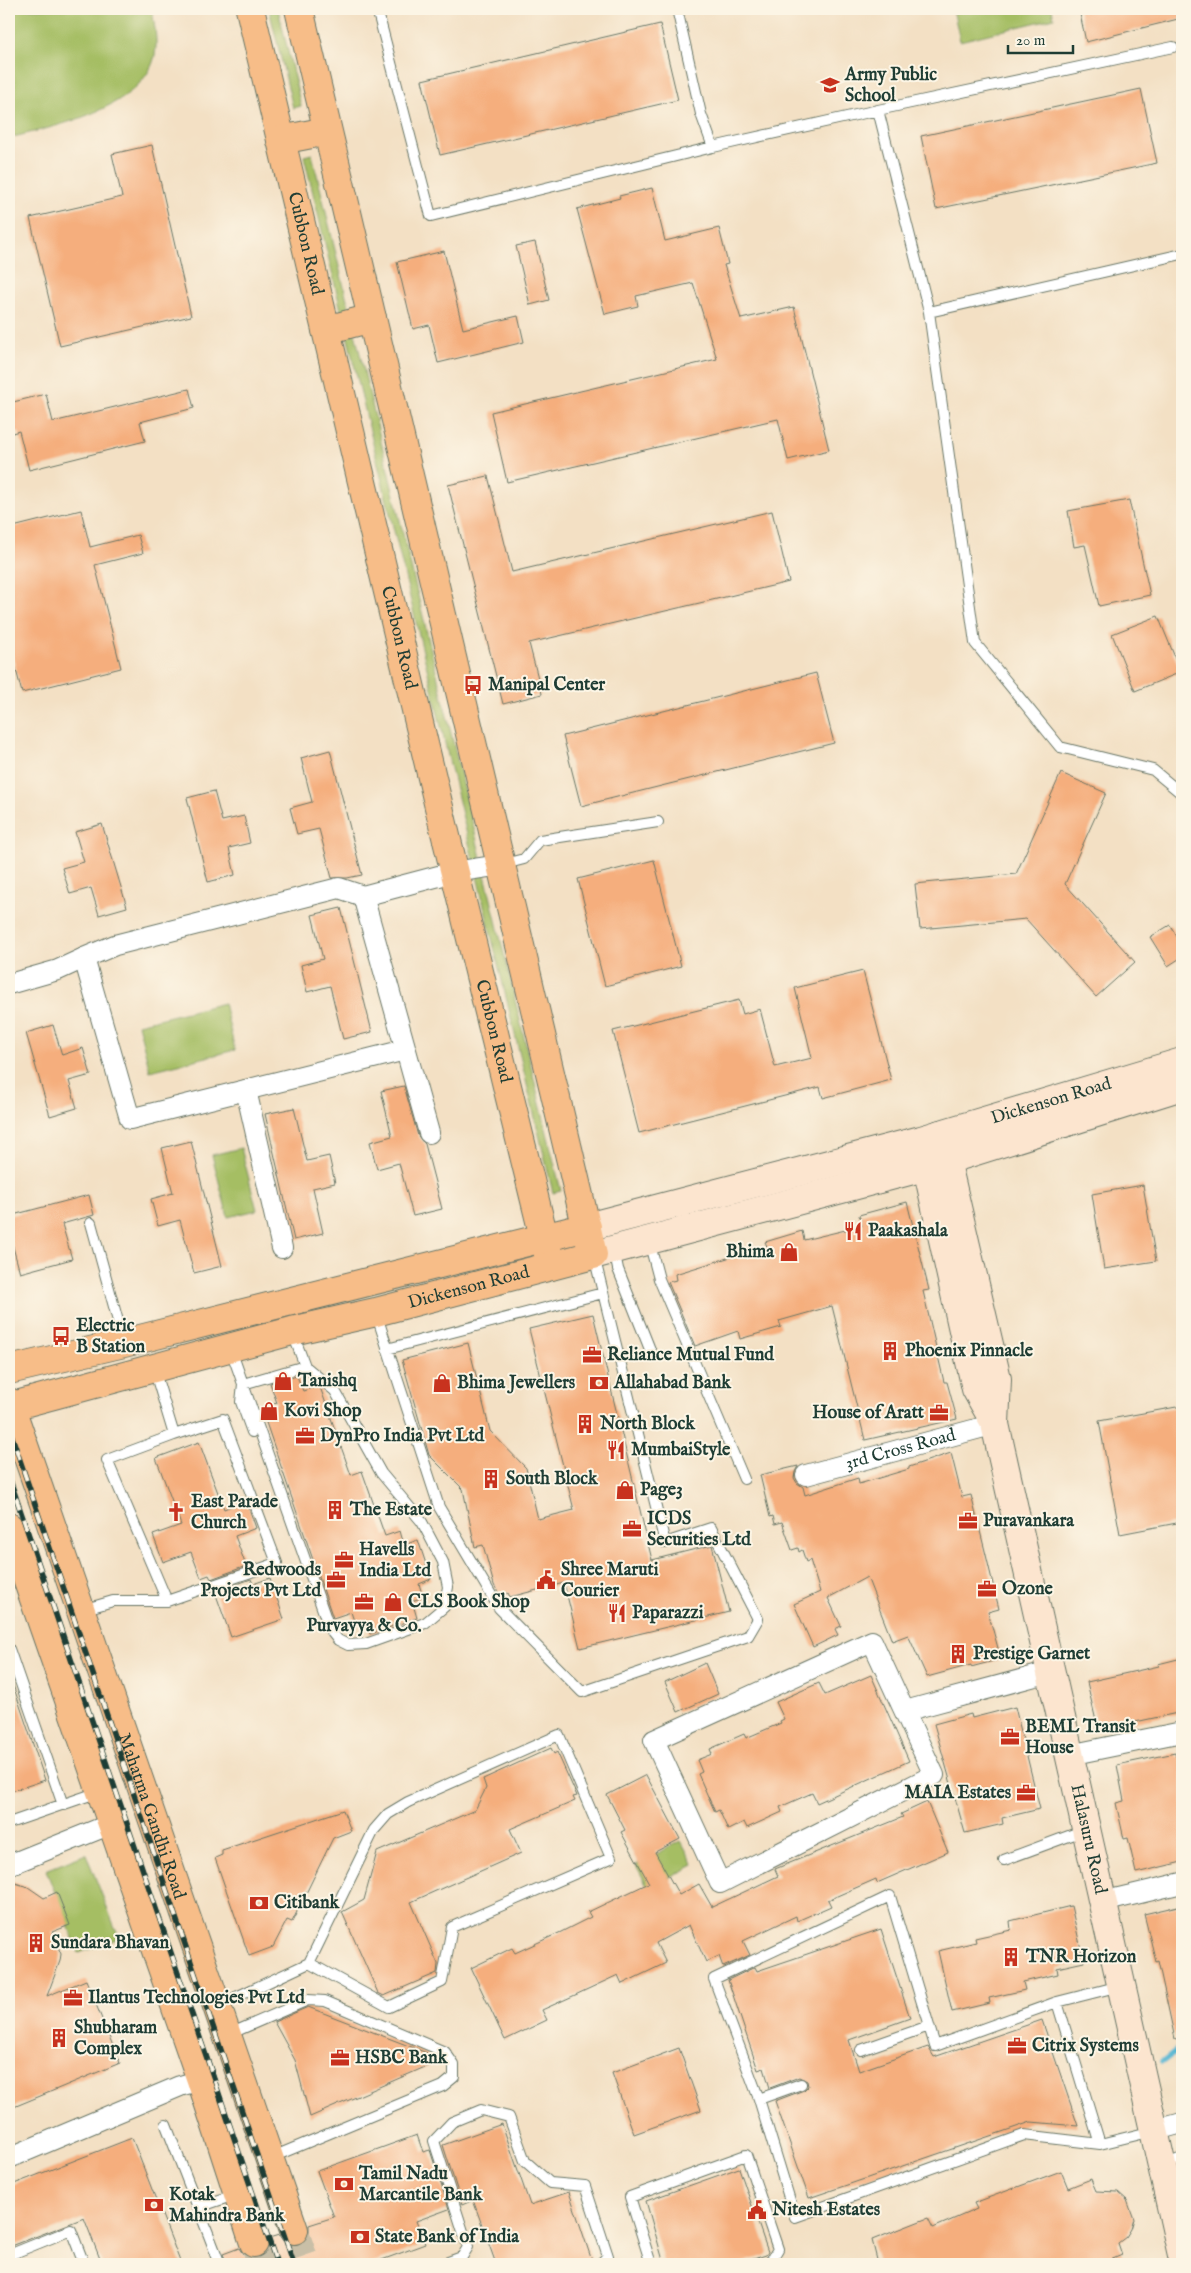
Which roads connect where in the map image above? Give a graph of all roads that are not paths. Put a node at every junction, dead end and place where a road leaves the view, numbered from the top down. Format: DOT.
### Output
graph roads {
  1 [pos="250,9"];
  2 [pos="299,9"];
  3 [pos="377,9"];
  4 [pos="676,9"];
  5 [pos="1174,47"];
  6 [pos="878,110"];
  7 [pos="327,130"];
  8 [pos="281,140"];
  9 [pos="713,147"];
  10 [pos="1182,254"];
  11 [pos="929,312"];
  12 [pos="372,318"];
  13 [pos="326,330"];
  14 [pos="1182,794"];
  15 [pos="658,822"];
  16 [pos="501,865"];
  17 [pos="454,872"];
  18 [pos="363,896"];
  19 [pos="84,958"];
  20 [pos="9,984"];
  21 [pos="406,1050"];
  22 [pos="1182,1062"];
  23 [pos="1182,1086"];
  24 [pos="246,1090"];
  25 [pos="429,1133"];
  26 [pos="934,1150"];
  27 [pos="92,1223"];
  28 [pos="587,1227"];
  29 [pos="543,1238"];
  30 [pos="649,1240"];
  31 [pos="282,1248"];
  32 [pos="604,1252"];
  33 [pos="551,1266"];
  34 [pos="602,1293"];
  35 [pos="376,1312"];
  36 [pos="296,1342"];
  37 [pos="124,1343"];
  38 [pos="387,1349"];
  39 [pos="653,1357"];
  40 [pos="235,1361"];
  41 [pos="305,1366"];
  42 [pos="154,1369"];
  43 [pos="9,1370"];
  44 [pos="243,1384"];
  45 [pos="9,1405"];
  46 [pos="995,1424"];
  47 [pos="252,1432"];
  48 [pos="174,1435"];
  49 [pos="806,1474"];
  50 [pos="744,1479"];
  51 [pos="9,1527"];
  52 [pos="167,1601"];
  53 [pos="81,1610"];
  54 [pos="9,1649"];
  55 [pos="1050,1672"];
  56 [pos="904,1711"];
  57 [pos="1182,1732"];
  58 [pos="1069,1756"];
  59 [pos="100,1792"];
  60 [pos="62,1805"];
  61 [pos="9,1823"];
  62 [pos="111,1824"];
  63 [pos="1086,1830"];
  64 [pos="1004,1860"];
  65 [pos="9,1865"];
  66 [pos="1182,1884"];
  67 [pos="1102,1902"];
  68 [pos="309,1963"];
  69 [pos="1120,1986"];
  70 [pos="1057,2002"];
  71 [pos="216,2007"];
  72 [pos="929,2026"];
  73 [pos="226,2036"];
  74 [pos="861,2050"];
  75 [pos="200,2080"];
  76 [pos="801,2084"];
  77 [pos="759,2099"];
  78 [pos="1182,2123"];
  79 [pos="166,2125"];
  80 [pos="1153,2131"];
  81 [pos="1100,2144"];
  82 [pos="9,2158"];
  83 [pos="269,2158"];
  84 [pos="1171,2162"];
  85 [pos="238,2194"];
  86 [pos="199,2207"];
  87 [pos="294,2230"];
  88 [pos="254,2243"];
  89 [pos="9,2255"];
  90 [pos="1182,2256"];
  91 [pos="84,2264"];
  92 [pos="220,2264"];
  93 [pos="443,2264"];
  94 [pos="600,2264"];
  95 [pos="651,2264"];
  96 [pos="769,2264"];
  1 -- 8 [label="main road, Cubbon Road"];
  2 -- 7 [label="main road"];
  3 -- 9 [label="lane"];
  4 -- 9 [label="lane"];
  5 -- 6 [label="lane"];
  6 -- 9 [label="lane"];
  6 -- 11 [label="lane"];
  7 -- 8 [label="main road"];
  7 -- 12 [label="main road"];
  8 -- 13 [label="main road, Cubbon Road"];
  10 -- 11 [label="lane"];
  11 -- 14 [label="lane"];
  12 -- 13 [label="main road"];
  12 -- 16 [label="main road"];
  13 -- 17 [label="main road, Cubbon Road"];
  15 -- 16 [label="lane"];
  16 -- 17 [label="street"];
  16 -- 28 [label="main road"];
  17 -- 18 [label="street"];
  17 -- 29 [label="main road, Cubbon Road"];
  18 -- 19 [label="street"];
  18 -- 21 [label="street"];
  19 -- 20 [label="street"];
  19 -- 24 [label="street"];
  21 -- 24 [label="street"];
  21 -- 25 [label="street"];
  22 -- 26 [label="main road, Dickenson Road"];
  23 -- 26 [label="main road, Dickenson Road"];
  24 -- 31 [label="street"];
  26 -- 28 [label="main road, Dickenson Road"];
  26 -- 30 [label="main road, Dickenson Road"];
  26 -- 46 [label="main road, Halasuru Road"];
  27 -- 37 [label="lane"];
  28 -- 29 [label="main road, Dickenson Road"];
  28 -- 32 [label="main road"];
  29 -- 33 [label="main road, Cubbon Road"];
  29 -- 37 [label="main road, Dickenson Road"];
  30 -- 32 [label="main road, Dickenson Road"];
  30 -- 50 [label="lane"];
  32 -- 33 [label="main road, Dickenson Road"];
  32 -- 34 [label="lane"];
  32 -- 39 [label="lane"];
  33 -- 35 [label="main road, Dickenson Road"];
  34 -- 38 [label="lane"];
  34 -- 38 [label="lane"];
  35 -- 36 [label="main road, Dickenson Road"];
  35 -- 38 [label="lane"];
  36 -- 40 [label="main road, Dickenson Road"];
  36 -- 41 [label="lane"];
  37 -- 43 [label="main road, Dickenson Road"];
  40 -- 42 [label="main road, Dickenson Road"];
  40 -- 44 [label="lane"];
  41 -- 44 [label="lane"];
  41 -- 44 [label="lane"];
  42 -- 45 [label="main road, Dickenson Road"];
  42 -- 48 [label="lane"];
  44 -- 47 [label="lane"];
  45 -- 53 [label="main road, Mahatma Gandhi Road"];
  46 -- 49 [label="street, 3rd Cross Road"];
  46 -- 55 [label="main road, Halasuru Road"];
  48 -- 52 [label="lane"];
  48 -- 52 [label="lane"];
  51 -- 59 [label="main road"];
  52 -- 53 [label="lane"];
  53 -- 71 [label="main road, Mahatma Gandhi Road"];
  54 -- 60 [label="lane"];
  55 -- 56 [label="street"];
  55 -- 58 [label="main road, Halasuru Road"];
  56 -- 56 [label="street"];
  57 -- 58 [label="street"];
  58 -- 63 [label="main road, Halasuru Road"];
  59 -- 60 [label="lane"];
  59 -- 62 [label="main road"];
  60 -- 61 [label="lane"];
  62 -- 65 [label="street"];
  62 -- 75 [label="main road"];
  63 -- 64 [label="lane"];
  63 -- 67 [label="main road, Halasuru Road"];
  66 -- 67 [label="street"];
  67 -- 69 [label="main road, Halasuru Road"];
  68 -- 68 [label="lane"];
  68 -- 71 [label="lane"];
  69 -- 70 [label="lane"];
  69 -- 80 [label="main road, Halasuru Road"];
  70 -- 72 [label="lane"];
  70 -- 81 [label="lane"];
  71 -- 73 [label="main road, Mahatma Gandhi Road"];
  72 -- 74 [label="lane"];
  72 -- 77 [label="lane"];
  73 -- 83 [label="main road, Mahatma Gandhi Road"];
  73 -- 83 [label="lane"];
  75 -- 82 [label="street"];
  75 -- 85 [label="main road"];
  76 -- 77 [label="lane"];
  77 -- 81 [label="lane"];
  78 -- 80 [label="street"];
  79 -- 86 [label="lane"];
  80 -- 81 [label="lane"];
  80 -- 84 [label="main road, Halasuru Road"];
  83 -- 87 [label="main road, Mahatma Gandhi Road"];
  84 -- 90 [label="main road, Halasuru Road"];
  85 -- 86 [label="lane"];
  85 -- 88 [label="main road"];
  86 -- 92 [label="lane"];
  89 -- 91 [label="lane"];
  93 -- 94 [label="lane"];
  95 -- 96 [label="lane"];
}
